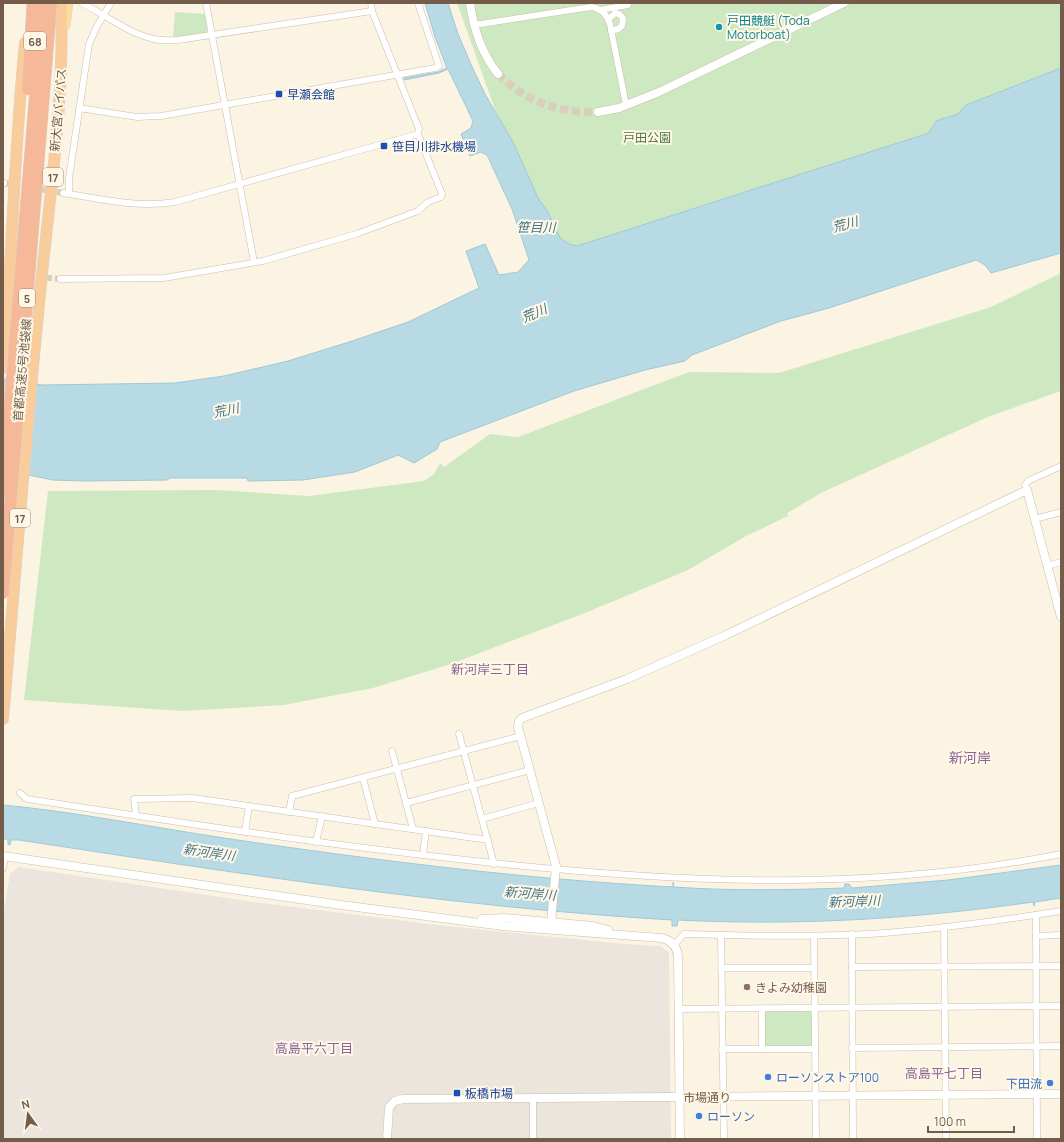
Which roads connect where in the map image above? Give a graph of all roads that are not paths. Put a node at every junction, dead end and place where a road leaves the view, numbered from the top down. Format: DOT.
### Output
graph roads {
  1 [pos="30,3"];
  2 [pos="33,3"];
  3 [pos="43,3"];
  4 [pos="53,3"];
  5 [pos="61,3"];
  6 [pos="68,3"];
  7 [pos="82,3"];
  8 [pos="111,3"];
  9 [pos="206,3"];
  10 [pos="371,3"];
  11 [pos="418,3"];
  12 [pos="470,3"];
  13 [pos="844,3"];
  14 [pos="628,5"];
  15 [pos="600,10"];
  16 [pos="372,11"];
  17 [pos="104,15"];
  18 [pos="608,20"];
  19 [pos="474,25"];
  20 [pos="611,31"];
  21 [pos="212,35"];
  22 [pos="63,37"];
  23 [pos="498,74"];
  24 [pos="397,75"];
  25 [pos="21,81"];
  26 [pos="225,105"];
  27 [pos="626,105"];
  28 [pos="79,108"];
  29 [pos="598,112"];
  30 [pos="418,134"];
  31 [pos="240,184"];
  32 [pos="254,262"];
  33 [pos="25,270"];
  34 [pos="60,279"];
  35 [pos="3,368"];
  36 [pos="1061,466"];
  37 [pos="1027,490"];
  38 [pos="3,491"];
  39 [pos="1061,512"];
  40 [pos="1035,519"];
  41 [pos="1061,562"];
  42 [pos="1047,566"];
  43 [pos="3,593"];
  44 [pos="1061,617"];
  45 [pos="3,719"];
  46 [pos="459,734"];
  47 [pos="520,736"];
  48 [pos="392,751"];
  49 [pos="464,751"];
  50 [pos="397,768"];
  51 [pos="530,770"];
  52 [pos="363,778"];
  53 [pos="473,786"];
  54 [pos="20,793"];
  55 [pos="406,803"];
  56 [pos="539,803"];
  57 [pos="248,806"];
  58 [pos="290,812"];
  59 [pos="136,815"];
  60 [pos="322,816"];
  61 [pos="482,819"];
  62 [pos="375,824"];
  63 [pos="413,830"];
  64 [pos="426,831"];
  65 [pos="245,832"];
  66 [pos="488,840"];
  67 [pos="316,842"];
  68 [pos="1061,854"];
  69 [pos="423,855"];
  70 [pos="4,857"];
  71 [pos="494,864"];
  72 [pos="3,868"];
  73 [pos="556,870"];
  74 [pos="1061,911"];
  75 [pos="1036,915"];
  76 [pos="459,920"];
  77 [pos="551,921"];
  78 [pos="944,928"];
  79 [pos="852,934"];
  80 [pos="721,935"];
  81 [pos="1061,935"];
  82 [pos="629,936"];
  83 [pos="814,936"];
  84 [pos="1036,936"];
  85 [pos="674,945"];
  86 [pos="944,966"];
  87 [pos="1036,966"];
  88 [pos="1061,966"];
  89 [pos="852,967"];
  90 [pos="721,968"];
  91 [pos="814,968"];
  92 [pos="1036,1006"];
  93 [pos="1061,1006"];
  94 [pos="852,1007"];
  95 [pos="944,1007"];
  96 [pos="815,1008"];
  97 [pos="678,1009"];
  98 [pos="722,1009"];
  99 [pos="762,1009"];
  100 [pos="1061,1046"];
  101 [pos="945,1047"];
  102 [pos="1037,1047"];
  103 [pos="852,1048"];
  104 [pos="722,1049"];
  105 [pos="762,1049"];
  106 [pos="815,1049"];
  107 [pos="1037,1094"];
  108 [pos="1061,1094"];
  109 [pos="853,1095"];
  110 [pos="945,1095"];
  111 [pos="723,1096"];
  112 [pos="816,1096"];
  113 [pos="679,1097"];
  114 [pos="533,1098"];
  115 [pos="387,1139"];
  116 [pos="533,1139"];
  117 [pos="680,1139"];
  118 [pos="724,1139"];
  119 [pos="816,1139"];
  120 [pos="853,1139"];
  121 [pos="946,1139"];
  122 [pos="1037,1139"];
  1 -- 25 [label="highway"];
  2 -- 33 [label="highway, bridge"];
  3 -- 33 [label="highway, 首都高速5号池袋線 / 5, bridge"];
  4 -- 25 [label="main road, 68"];
  4 -- 33 [label="highway, 首都高速5号池袋線 / 5, bridge"];
  5 -- 22 [label="highway, 新大宮バイパス / 17"];
  6 -- 22 [label="main road, 68"];
  7 -- 17 [label="street"];
  8 -- 17 [label="street"];
  9 -- 21 [label="street"];
  10 -- 16 [label="street"];
  11 -- 24 [label="street"];
  12 -- 19 [label="street"];
  13 -- 27 [label="street"];
  14 -- 15 [label="street"];
  15 -- 18 [label="street"];
  15 -- 19 [label="street"];
  16 -- 21 [label="street"];
  16 -- 24 [label="street"];
  17 -- 21 [label="street"];
  17 -- 28 [label="street"];
  18 -- 20 [label="street"];
  18 -- 20 [label="street"];
  19 -- 23 [label="street"];
  20 -- 27 [label="street"];
  21 -- 26 [label="street"];
  22 -- 45 [label="highway, 新大宮バイパス / 17"];
  24 -- 26 [label="street"];
  24 -- 30 [label="street"];
  25 -- 35 [label="highway"];
  26 -- 28 [label="street"];
  26 -- 31 [label="street"];
  27 -- 29 [label="street"];
  28 -- 31 [label="street"];
  30 -- 31 [label="street"];
  30 -- 32 [label="street"];
  31 -- 32 [label="street"];
  32 -- 34 [label="street"];
  33 -- 38 [label="highway, 首都高速5号池袋線 / 5, bridge"];
  33 -- 43 [label="highway, 首都高速5号池袋線 / 5, bridge"];
  36 -- 37 [label="street"];
  37 -- 40 [label="street"];
  37 -- 47 [label="street"];
  39 -- 40 [label="street"];
  40 -- 42 [label="street"];
  41 -- 42 [label="street"];
  42 -- 44 [label="street"];
  46 -- 49 [label="street"];
  47 -- 49 [label="street"];
  47 -- 51 [label="street"];
  48 -- 50 [label="street"];
  49 -- 50 [label="street"];
  49 -- 53 [label="street"];
  50 -- 52 [label="street"];
  50 -- 55 [label="street"];
  51 -- 53 [label="street"];
  51 -- 56 [label="street"];
  52 -- 58 [label="street"];
  52 -- 62 [label="street"];
  53 -- 55 [label="street"];
  53 -- 61 [label="street"];
  54 -- 59 [label="street"];
  55 -- 63 [label="street"];
  56 -- 61 [label="street"];
  56 -- 73 [label="street"];
  57 -- 58 [label="street"];
  57 -- 59 [label="street"];
  57 -- 65 [label="street"];
  58 -- 60 [label="street"];
  59 -- 65 [label="street"];
  60 -- 62 [label="street"];
  60 -- 67 [label="street"];
  61 -- 66 [label="street"];
  62 -- 63 [label="street"];
  63 -- 64 [label="street"];
  64 -- 66 [label="street"];
  64 -- 69 [label="street"];
  65 -- 67 [label="street"];
  66 -- 71 [label="street"];
  67 -- 69 [label="street"];
  68 -- 73 [label="street"];
  69 -- 71 [label="street"];
  70 -- 72 [label="street"];
  70 -- 76 [label="street"];
  71 -- 73 [label="street"];
  73 -- 77 [label="street"];
  74 -- 75 [label="street"];
  75 -- 78 [label="street"];
  75 -- 84 [label="street"];
  76 -- 77 [label="street"];
  76 -- 82 [label="street"];
  77 -- 82 [label="street"];
  78 -- 79 [label="street"];
  78 -- 86 [label="street"];
  79 -- 83 [label="street"];
  79 -- 89 [label="street"];
  80 -- 83 [label="street"];
  80 -- 85 [label="street"];
  80 -- 90 [label="street"];
  81 -- 84 [label="street"];
  82 -- 85 [label="street"];
  83 -- 91 [label="street"];
  84 -- 87 [label="street"];
  85 -- 97 [label="street"];
  86 -- 87 [label="street"];
  86 -- 89 [label="street"];
  86 -- 95 [label="street"];
  87 -- 88 [label="street"];
  87 -- 92 [label="street"];
  89 -- 94 [label="street"];
  90 -- 91 [label="street"];
  90 -- 98 [label="street"];
  91 -- 96 [label="street"];
  92 -- 93 [label="street"];
  92 -- 95 [label="street"];
  92 -- 102 [label="street"];
  94 -- 95 [label="street"];
  94 -- 96 [label="street"];
  94 -- 103 [label="street"];
  95 -- 101 [label="street"];
  96 -- 99 [label="street"];
  96 -- 106 [label="street"];
  97 -- 98 [label="street"];
  97 -- 113 [label="street"];
  98 -- 99 [label="street"];
  98 -- 104 [label="street"];
  99 -- 105 [label="street"];
  100 -- 102 [label="street"];
  101 -- 102 [label="street"];
  101 -- 103 [label="street"];
  101 -- 110 [label="street"];
  102 -- 107 [label="street"];
  103 -- 109 [label="street"];
  104 -- 105 [label="street"];
  104 -- 111 [label="street"];
  105 -- 106 [label="street"];
  106 -- 112 [label="street"];
  107 -- 108 [label="street, 市場通り"];
  107 -- 110 [label="street, 市場通り"];
  107 -- 122 [label="street"];
  109 -- 110 [label="street, 市場通り"];
  109 -- 112 [label="street, 市場通り"];
  109 -- 120 [label="street"];
  110 -- 121 [label="street"];
  111 -- 112 [label="street, 市場通り"];
  111 -- 113 [label="street, 市場通り"];
  111 -- 118 [label="street"];
  112 -- 119 [label="street"];
  113 -- 114 [label="street, 市場通り"];
  113 -- 117 [label="street"];
  114 -- 115 [label="street, 市場通り"];
  114 -- 116 [label="street"];
}
